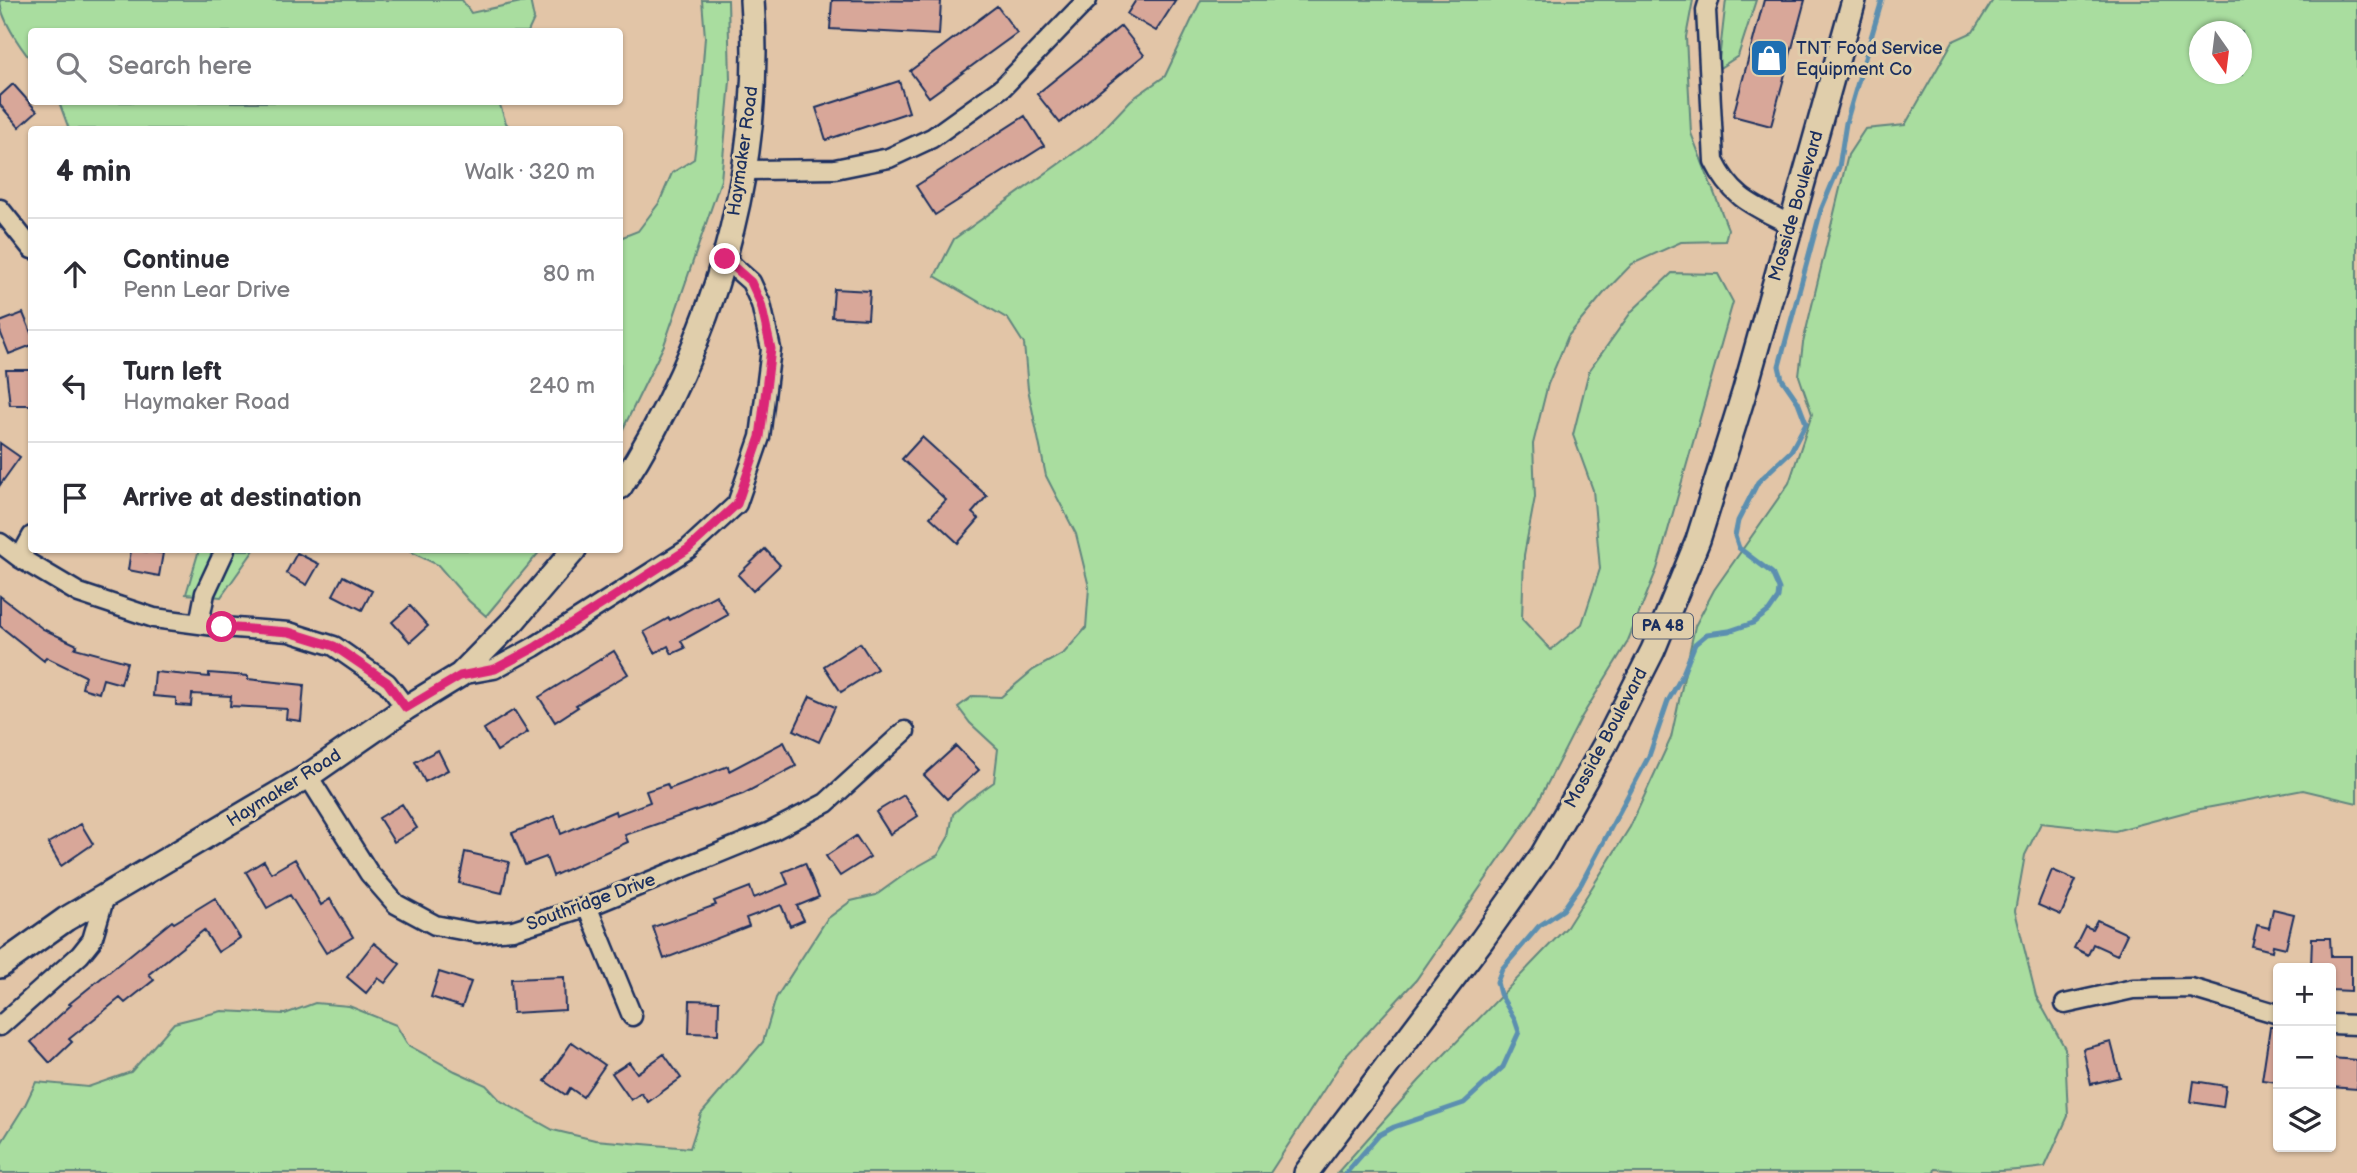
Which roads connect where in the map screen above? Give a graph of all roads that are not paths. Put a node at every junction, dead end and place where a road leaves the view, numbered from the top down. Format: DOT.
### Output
graph roads {
  1 [pos="752,0"];
  2 [pos="1087,0"];
  3 [pos="1709,0"];
  4 [pos="1854,0"];
  5 [pos="743,170"];
  6 [pos="0,209"];
  7 [pos="1791,225"];
  8 [pos="28,244"];
  9 [pos="725,259"];
  10 [pos="623,482"];
  11 [pos="0,543"];
  12 [pos="28,543"];
  13 [pos="224,553"];
  14 [pos="571,553"];
  15 [pos="20,558"];
  16 [pos="199,624"];
  17 [pos="460,676"];
  18 [pos="406,708"];
  19 [pos="905,731"];
  20 [pos="308,776"];
  21 [pos="105,896"];
  22 [pos="587,906"];
  23 [pos="0,967"];
  24 [pos="2065,1004"];
  25 [pos="2273,1013"];
  26 [pos="632,1016"];
  27 [pos="2336,1024"];
  28 [pos="2357,1025"];
  29 [pos="0,1026"];
  30 [pos="1306,1173"];
  1 -- 5 [label="main road, Haymaker Road"];
  2 -- 5 [label="street"];
  3 -- 7 [label="street"];
  4 -- 7 [label="main road, Mosside Boulevard / PA 48"];
  5 -- 9 [label="main road, Haymaker Road"];
  6 -- 8 [label="street"];
  7 -- 30 [label="main road, Mosside Boulevard / PA 48"];
  9 -- 10 [label="main road, Haymaker Road"];
  9 -- 17 [label="street, Haymaker Road"];
  11 -- 15 [label="street"];
  12 -- 15 [label="street"];
  13 -- 16 [label="street"];
  14 -- 17 [label="main road, Haymaker Road"];
  15 -- 16 [label="street"];
  16 -- 18 [label="street"];
  17 -- 18 [label="main road, Haymaker Road"];
  18 -- 20 [label="main road, Haymaker Road"];
  19 -- 22 [label="street, Southridge Drive"];
  20 -- 21 [label="main road, Haymaker Road"];
  20 -- 22 [label="street, Southridge Drive"];
  21 -- 23 [label="main road, Haymaker Road"];
  21 -- 29 [label="street"];
  22 -- 26 [label="street"];
  24 -- 25 [label="street"];
  27 -- 28 [label="street"];
}
